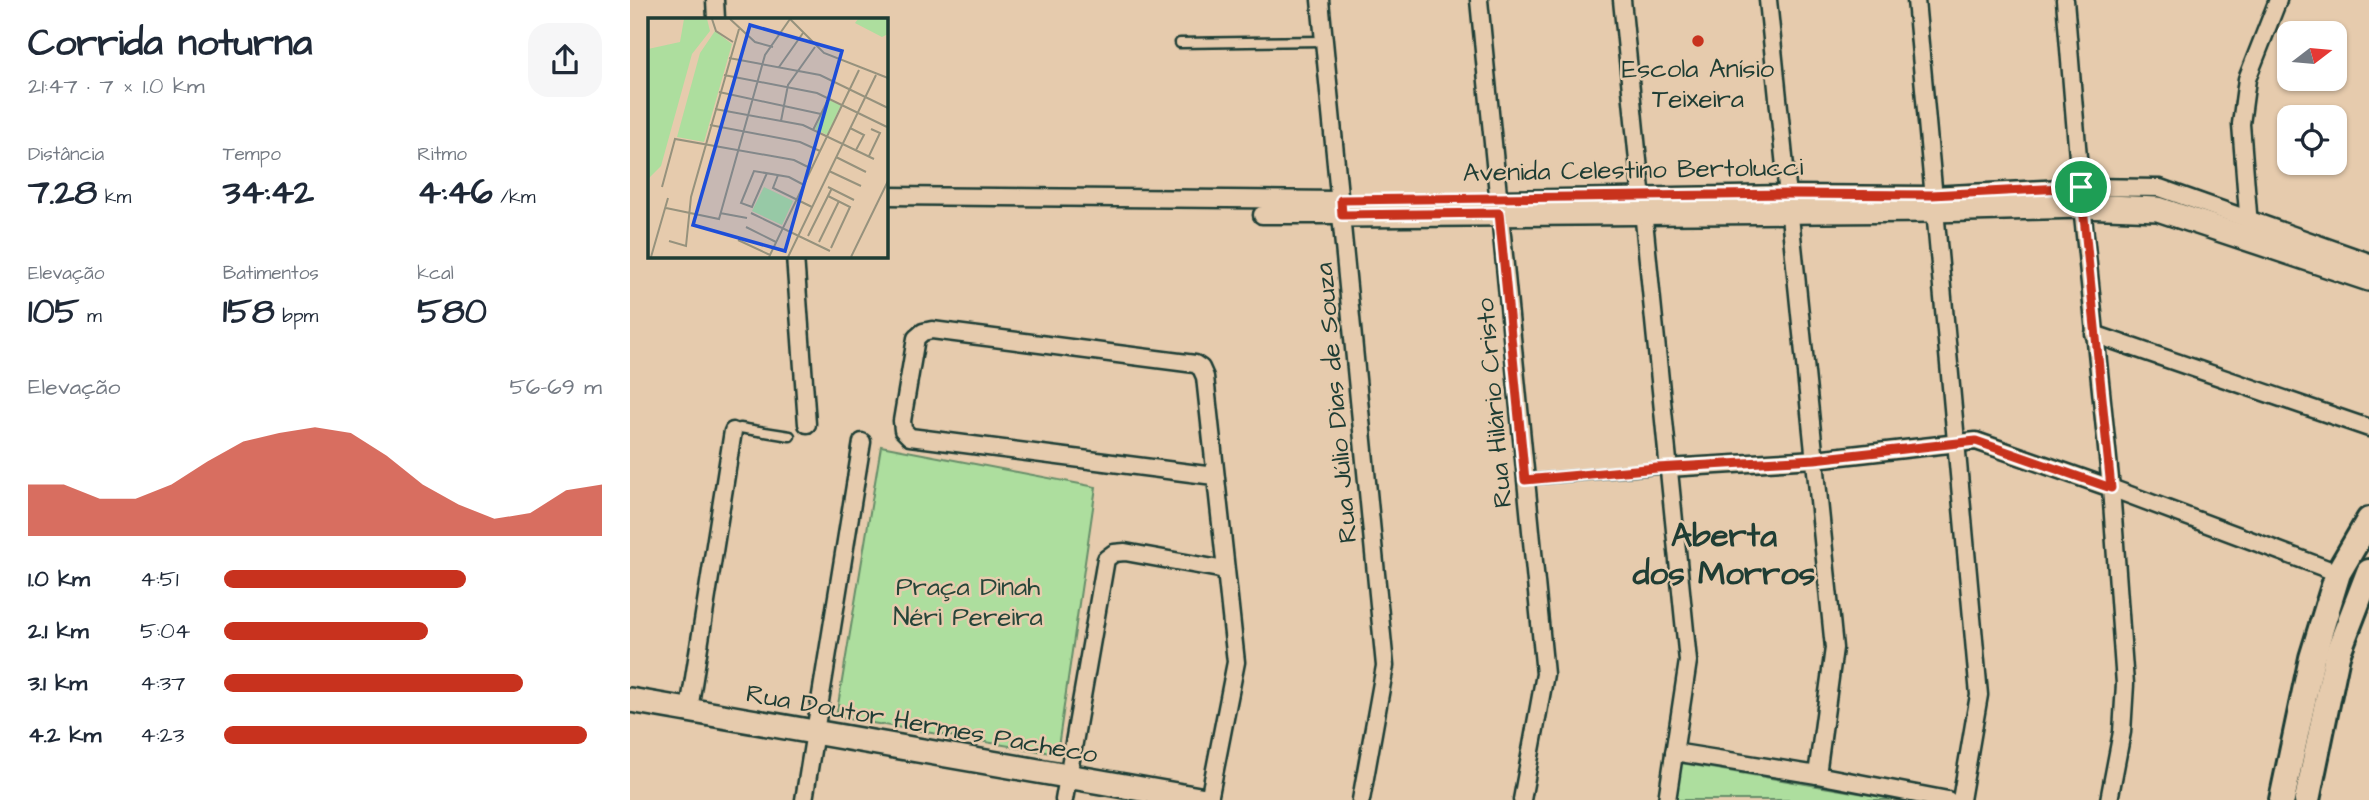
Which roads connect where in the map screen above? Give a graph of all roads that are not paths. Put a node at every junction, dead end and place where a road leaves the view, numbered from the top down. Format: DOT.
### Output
graph roads {
  1 [pos="715,0"];
  2 [pos="1320,0"];
  3 [pos="1479,0"];
  4 [pos="1622,0"];
  5 [pos="1768,0"];
  6 [pos="1916,0"];
  7 [pos="2065,0"];
  8 [pos="2278,0"];
  9 [pos="716,18"];
  10 [pos="1324,41"];
  11 [pos="1180,43"];
  12 [pos="887,196"];
  13 [pos="2081,196"];
  14 [pos="1932,202"];
  15 [pos="1788,203"];
  16 [pos="1642,205"];
  17 [pos="1499,206"];
  18 [pos="1342,208"];
  19 [pos="1262,215"];
  20 [pos="2249,229"];
  21 [pos="795,257"];
  22 [pos="2369,262"];
  23 [pos="2369,279"];
  24 [pos="2094,334"];
  25 [pos="807,424"];
  26 [pos="2369,428"];
  27 [pos="733,431"];
  28 [pos="790,436"];
  29 [pos="862,442"];
  30 [pos="1955,443"];
  31 [pos="1815,459"];
  32 [pos="1668,468"];
  33 [pos="1214,476"];
  34 [pos="1525,480"];
  35 [pos="2111,488"];
  36 [pos="2369,520"];
  37 [pos="1225,570"];
  38 [pos="2369,572"];
  39 [pos="2338,573"];
  40 [pos="630,700"];
  41 [pos="688,710"];
  42 [pos="815,732"];
  43 [pos="1674,752"];
  44 [pos="1817,775"];
  45 [pos="1068,776"];
  46 [pos="804,800"];
  47 [pos="1064,800"];
  48 [pos="1207,800"];
  49 [pos="1361,800"];
  50 [pos="1522,800"];
  51 [pos="1667,800"];
  52 [pos="1948,800"];
  53 [pos="1961,800"];
  54 [pos="2109,800"];
  55 [pos="2282,800"];
  56 [pos="2307,800"];
  1 -- 9 [label="street"];
  2 -- 10 [label="street, Rua Júlio Dias de Souza"];
  3 -- 17 [label="street, Rua Hilário Cristo"];
  4 -- 16 [label="street"];
  5 -- 15 [label="street"];
  6 -- 14 [label="street"];
  7 -- 13 [label="street"];
  8 -- 20 [label="street"];
  10 -- 11 [label="lane"];
  10 -- 18 [label="street, Rua Júlio Dias de Souza"];
  12 -- 18 [label="street, Avenida Celestino Bertolucci"];
  13 -- 14 [label="street, Avenida Celestino Bertolucci"];
  13 -- 20 [label="street, Avenida Celestino Bertolucci"];
  13 -- 24 [label="street"];
  14 -- 15 [label="street, Avenida Celestino Bertolucci"];
  14 -- 30 [label="street"];
  15 -- 16 [label="street, Avenida Celestino Bertolucci"];
  15 -- 31 [label="street"];
  16 -- 17 [label="street, Avenida Celestino Bertolucci"];
  16 -- 32 [label="street"];
  17 -- 18 [label="street, Avenida Celestino Bertolucci"];
  17 -- 34 [label="street, Rua Hilário Cristo"];
  18 -- 19 [label="street, Avenida Celestino Bertolucci"];
  18 -- 49 [label="street, Rua Júlio Dias de Souza"];
  20 -- 22 [label="street, Avenida Celestino Bertolucci"];
  20 -- 23 [label="street, Avenida Celestino Bertolucci"];
  21 -- 25 [label="street"];
  24 -- 26 [label="street"];
  24 -- 35 [label="street"];
  27 -- 28 [label="lane"];
  27 -- 41 [label="street"];
  29 -- 42 [label="street"];
  30 -- 31 [label="street"];
  30 -- 35 [label="street"];
  30 -- 53 [label="street"];
  31 -- 32 [label="street"];
  31 -- 44 [label="street"];
  32 -- 34 [label="lane"];
  32 -- 43 [label="street"];
  33 -- 33 [label="street"];
  33 -- 37 [label="street"];
  34 -- 50 [label="street, Rua Hilário Cristo"];
  35 -- 39 [label="street"];
  35 -- 54 [label="street"];
  36 -- 39 [label="main road"];
  37 -- 45 [label="street"];
  37 -- 48 [label="street"];
  38 -- 56 [label="main road"];
  39 -- 55 [label="main road"];
  40 -- 41 [label="street, Rua Doutor Hermes Pacheco"];
  41 -- 42 [label="street, Rua Doutor Hermes Pacheco"];
  42 -- 45 [label="street, Rua Doutor Hermes Pacheco"];
  42 -- 46 [label="street"];
  43 -- 44 [label="street"];
  43 -- 51 [label="street"];
  44 -- 52 [label="street"];
  45 -- 47 [label="street"];
  45 -- 48 [label="street, Rua Doutor Hermes Pacheco"];
}
